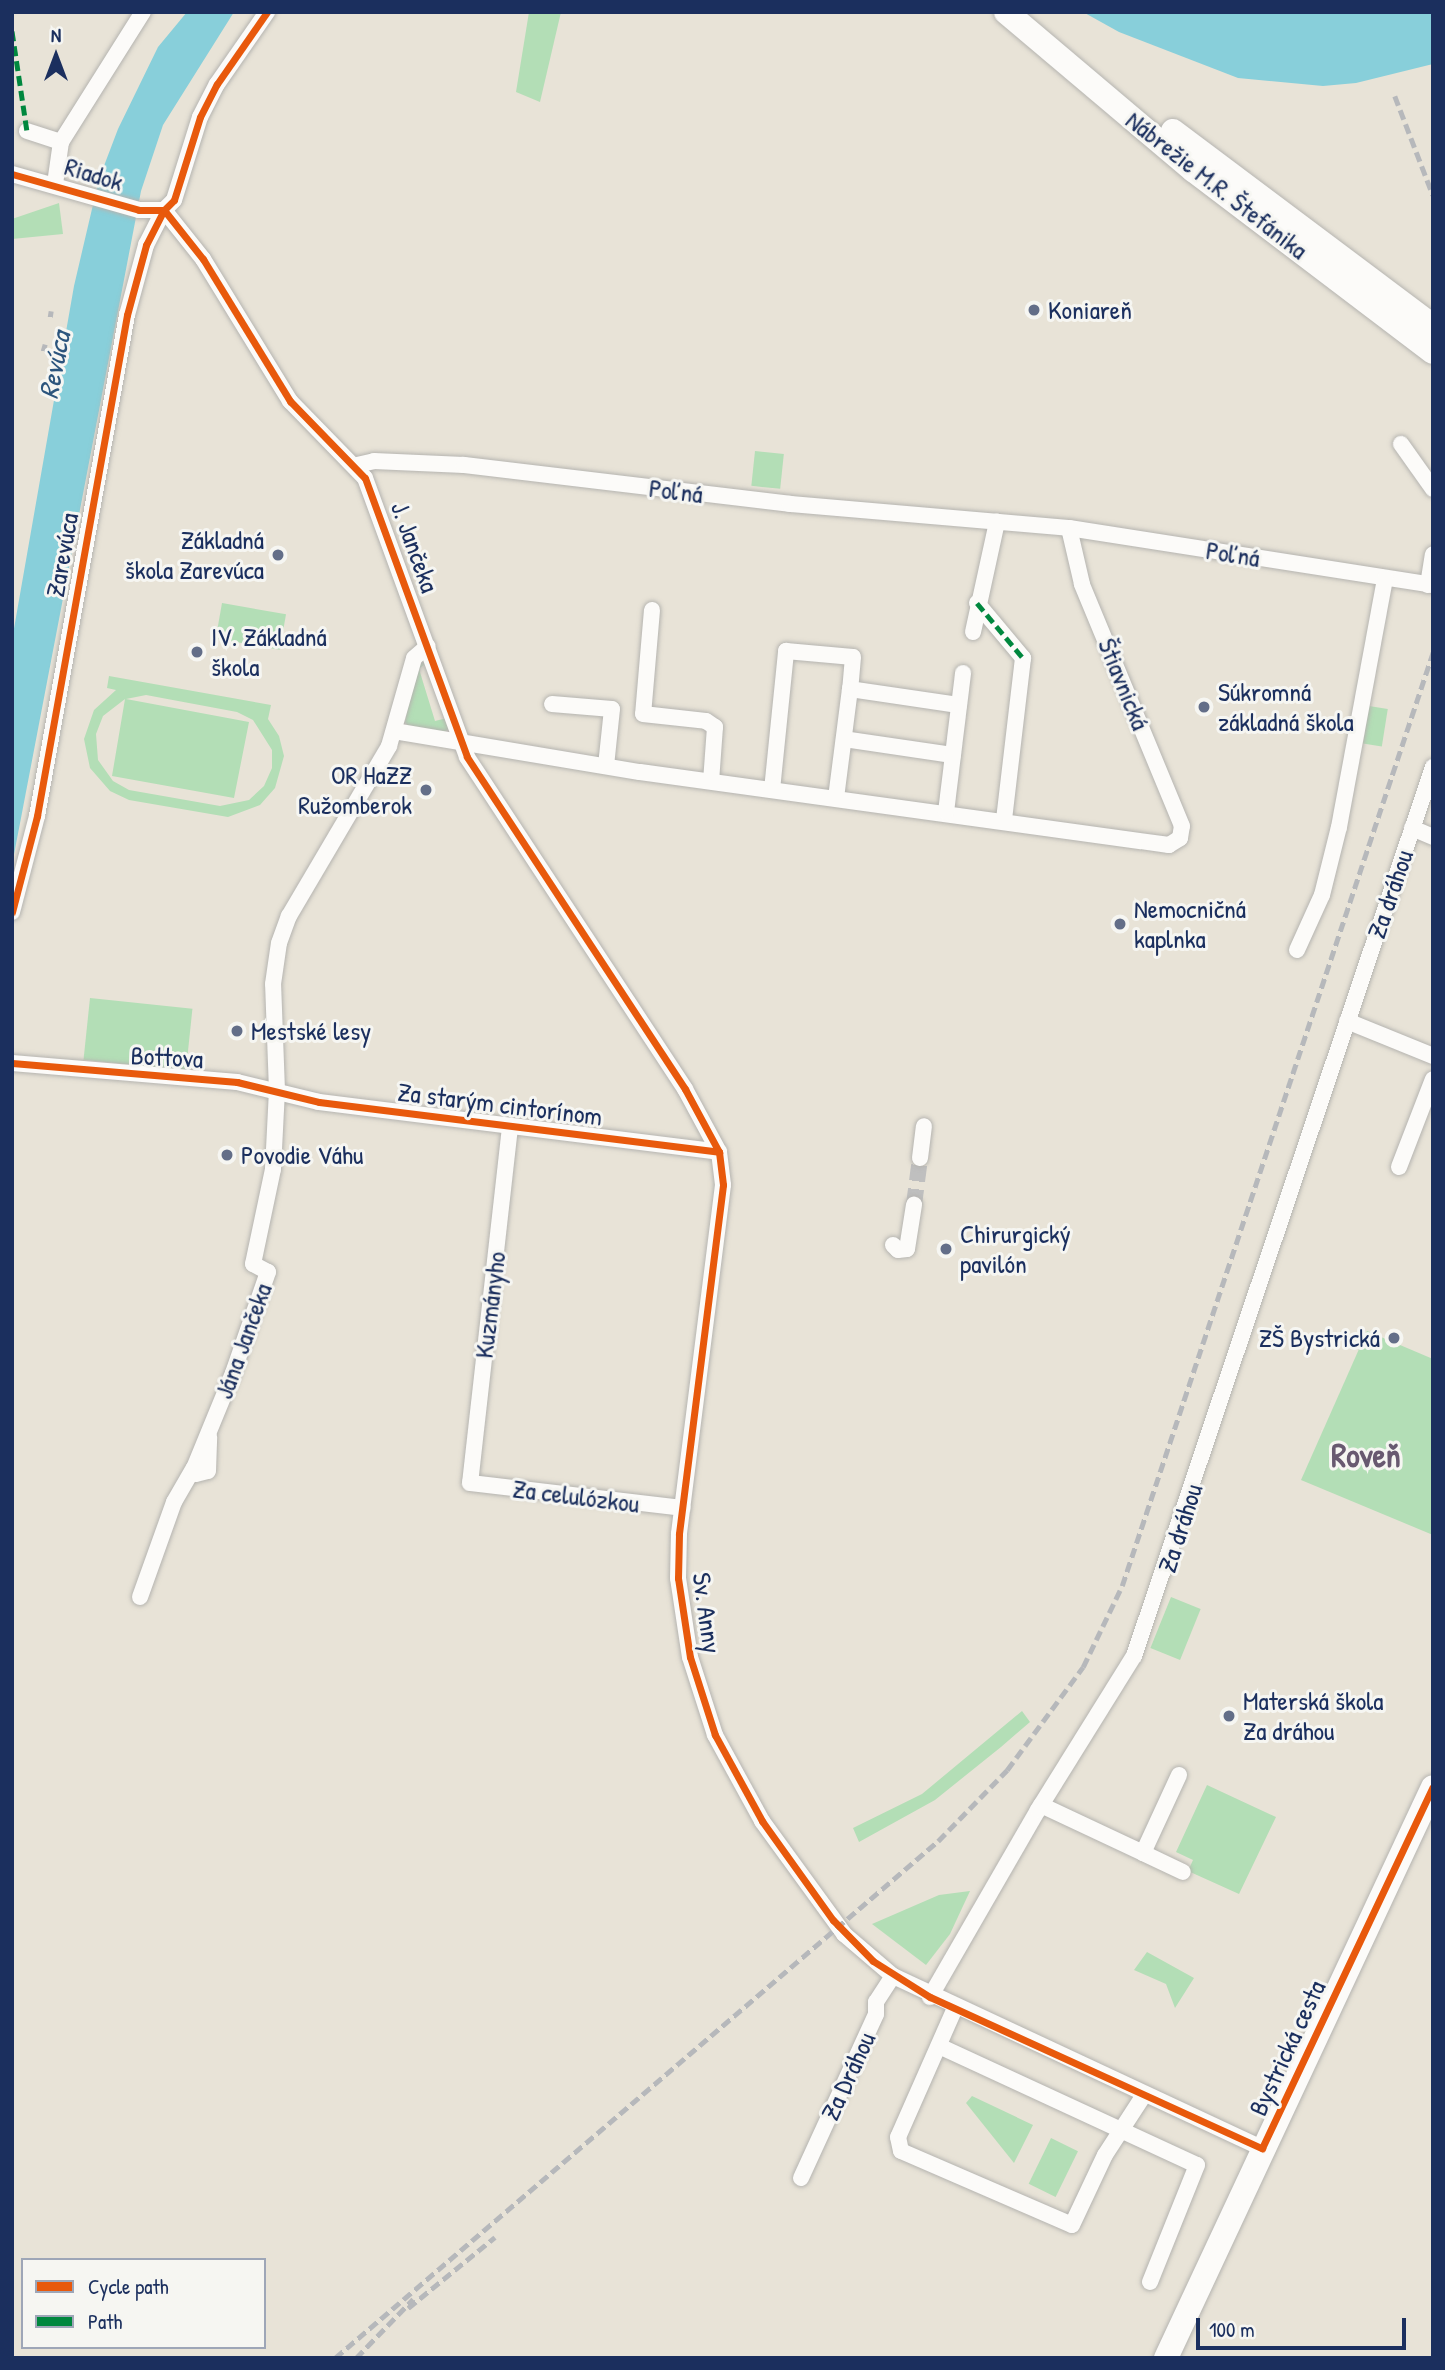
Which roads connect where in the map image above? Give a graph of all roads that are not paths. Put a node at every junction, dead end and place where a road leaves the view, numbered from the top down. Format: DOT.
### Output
graph roads {
  1 [pos="143,12"];
  2 [pos="267,12"];
  3 [pos="1006,12"];
  4 [pos="1030,12"];
  5 [pos="27,131"];
  6 [pos="61,142"];
  7 [pos="12,174"];
  8 [pos="55,184"];
  9 [pos="164,209"];
  10 [pos="1433,326"];
  11 [pos="1433,352"];
  12 [pos="1401,444"];
  13 [pos="357,465"];
  14 [pos="1433,489"];
  15 [pos="996,522"];
  16 [pos="1069,528"];
  17 [pos="1433,554"];
  18 [pos="1385,578"];
  19 [pos="1431,585"];
  20 [pos="977,603"];
  21 [pos="653,610"];
  22 [pos="973,632"];
  23 [pos="428,646"];
  24 [pos="963,673"];
  25 [pos="850,689"];
  26 [pos="552,704"];
  27 [pos="958,705"];
  28 [pos="394,731"];
  29 [pos="844,739"];
  30 [pos="462,743"];
  31 [pos="953,755"];
  32 [pos="606,766"];
  33 [pos="1433,767"];
  34 [pos="711,781"];
  35 [pos="772,790"];
  36 [pos="836,798"];
  37 [pos="946,813"];
  38 [pos="1004,820"];
  39 [pos="1412,828"];
  40 [pos="1433,837"];
  41 [pos="12,912"];
  42 [pos="1297,950"];
  43 [pos="1348,1021"];
  44 [pos="1433,1056"];
  45 [pos="12,1063"];
  46 [pos="1433,1079"];
  47 [pos="277,1091"];
  48 [pos="924,1126"];
  49 [pos="510,1127"];
  50 [pos="719,1152"];
  51 [pos="920,1158"];
  52 [pos="1399,1167"];
  53 [pos="914,1205"];
  54 [pos="893,1245"];
  55 [pos="470,1483"];
  56 [pos="683,1508"];
  57 [pos="139,1597"];
  58 [pos="1179,1775"];
  59 [pos="1433,1787"];
  60 [pos="1041,1805"];
  61 [pos="1143,1853"];
  62 [pos="1183,1872"];
  63 [pos="893,1976"];
  64 [pos="930,1997"];
  65 [pos="955,2008"];
  66 [pos="939,2046"];
  67 [pos="1144,2095"];
  68 [pos="1124,2133"];
  69 [pos="1262,2148"];
  70 [pos="801,2178"];
  71 [pos="1150,2282"];
  72 [pos="1166,2358"];
  1 -- 6 [label="street"];
  2 -- 9 [label="street, Zarevúca"];
  3 -- 11 [label="main road, Nábrežie M.R. Štefánika"];
  4 -- 10 [label="main road, Nábrežie M.R. Štefánika"];
  5 -- 6 [label="street"];
  6 -- 8 [label="street"];
  7 -- 8 [label="street, Riadok"];
  8 -- 9 [label="street, Riadok"];
  9 -- 13 [label="street"];
  9 -- 41 [label="street, Zarevúca"];
  12 -- 14 [label="street"];
  13 -- 15 [label="street, Poľná"];
  13 -- 23 [label="street, J. Jančeka"];
  15 -- 16 [label="street, Poľná"];
  15 -- 20 [label="street"];
  16 -- 18 [label="street, Poľná"];
  16 -- 38 [label="street, Štiavnická"];
  17 -- 19 [label="street, Poľná"];
  18 -- 19 [label="street, Poľná"];
  18 -- 42 [label="street"];
  20 -- 22 [label="street"];
  20 -- 38 [label="street"];
  21 -- 34 [label="street"];
  23 -- 28 [label="street"];
  23 -- 30 [label="street, J. Jančeka"];
  24 -- 27 [label="street"];
  25 -- 27 [label="street"];
  25 -- 29 [label="street"];
  25 -- 35 [label="street"];
  26 -- 32 [label="street"];
  27 -- 31 [label="street"];
  28 -- 30 [label="street"];
  28 -- 47 [label="street"];
  29 -- 31 [label="street"];
  29 -- 36 [label="street"];
  30 -- 32 [label="street"];
  30 -- 50 [label="street, J. Jančeka"];
  31 -- 37 [label="street"];
  32 -- 34 [label="street"];
  33 -- 39 [label="street, Za dráhou"];
  34 -- 35 [label="street"];
  35 -- 36 [label="street"];
  36 -- 37 [label="street"];
  37 -- 38 [label="street"];
  39 -- 40 [label="street"];
  39 -- 43 [label="street, Za dráhou"];
  43 -- 44 [label="street"];
  43 -- 60 [label="street, Za dráhou"];
  45 -- 47 [label="street, Bottova"];
  46 -- 52 [label="street"];
  47 -- 49 [label="street, Za starým cintorínom"];
  47 -- 57 [label="street, Jána Jančeka"];
  48 -- 51 [label="street"];
  49 -- 50 [label="street, Za starým cintorínom"];
  49 -- 55 [label="street, Kuzmányho"];
  50 -- 56 [label="street, Sv. Anny"];
  53 -- 54 [label="street"];
  55 -- 56 [label="street, Za celulózkou"];
  56 -- 63 [label="street, Sv. Anny"];
  58 -- 61 [label="street"];
  59 -- 69 [label="main road, Bystrická cesta"];
  60 -- 61 [label="street"];
  60 -- 64 [label="street, Za dráhou"];
  61 -- 62 [label="street"];
  63 -- 64 [label="street, Bystrická cesta"];
  63 -- 70 [label="street, Za Dráhou"];
  64 -- 65 [label="street, Bystrická cesta"];
  65 -- 66 [label="street"];
  65 -- 67 [label="street, Bystrická cesta"];
  66 -- 68 [label="street"];
  66 -- 68 [label="street"];
  67 -- 68 [label="street"];
  67 -- 69 [label="street, Bystrická cesta"];
  68 -- 71 [label="street"];
  69 -- 72 [label="main road, Bystrická cesta"];
}
